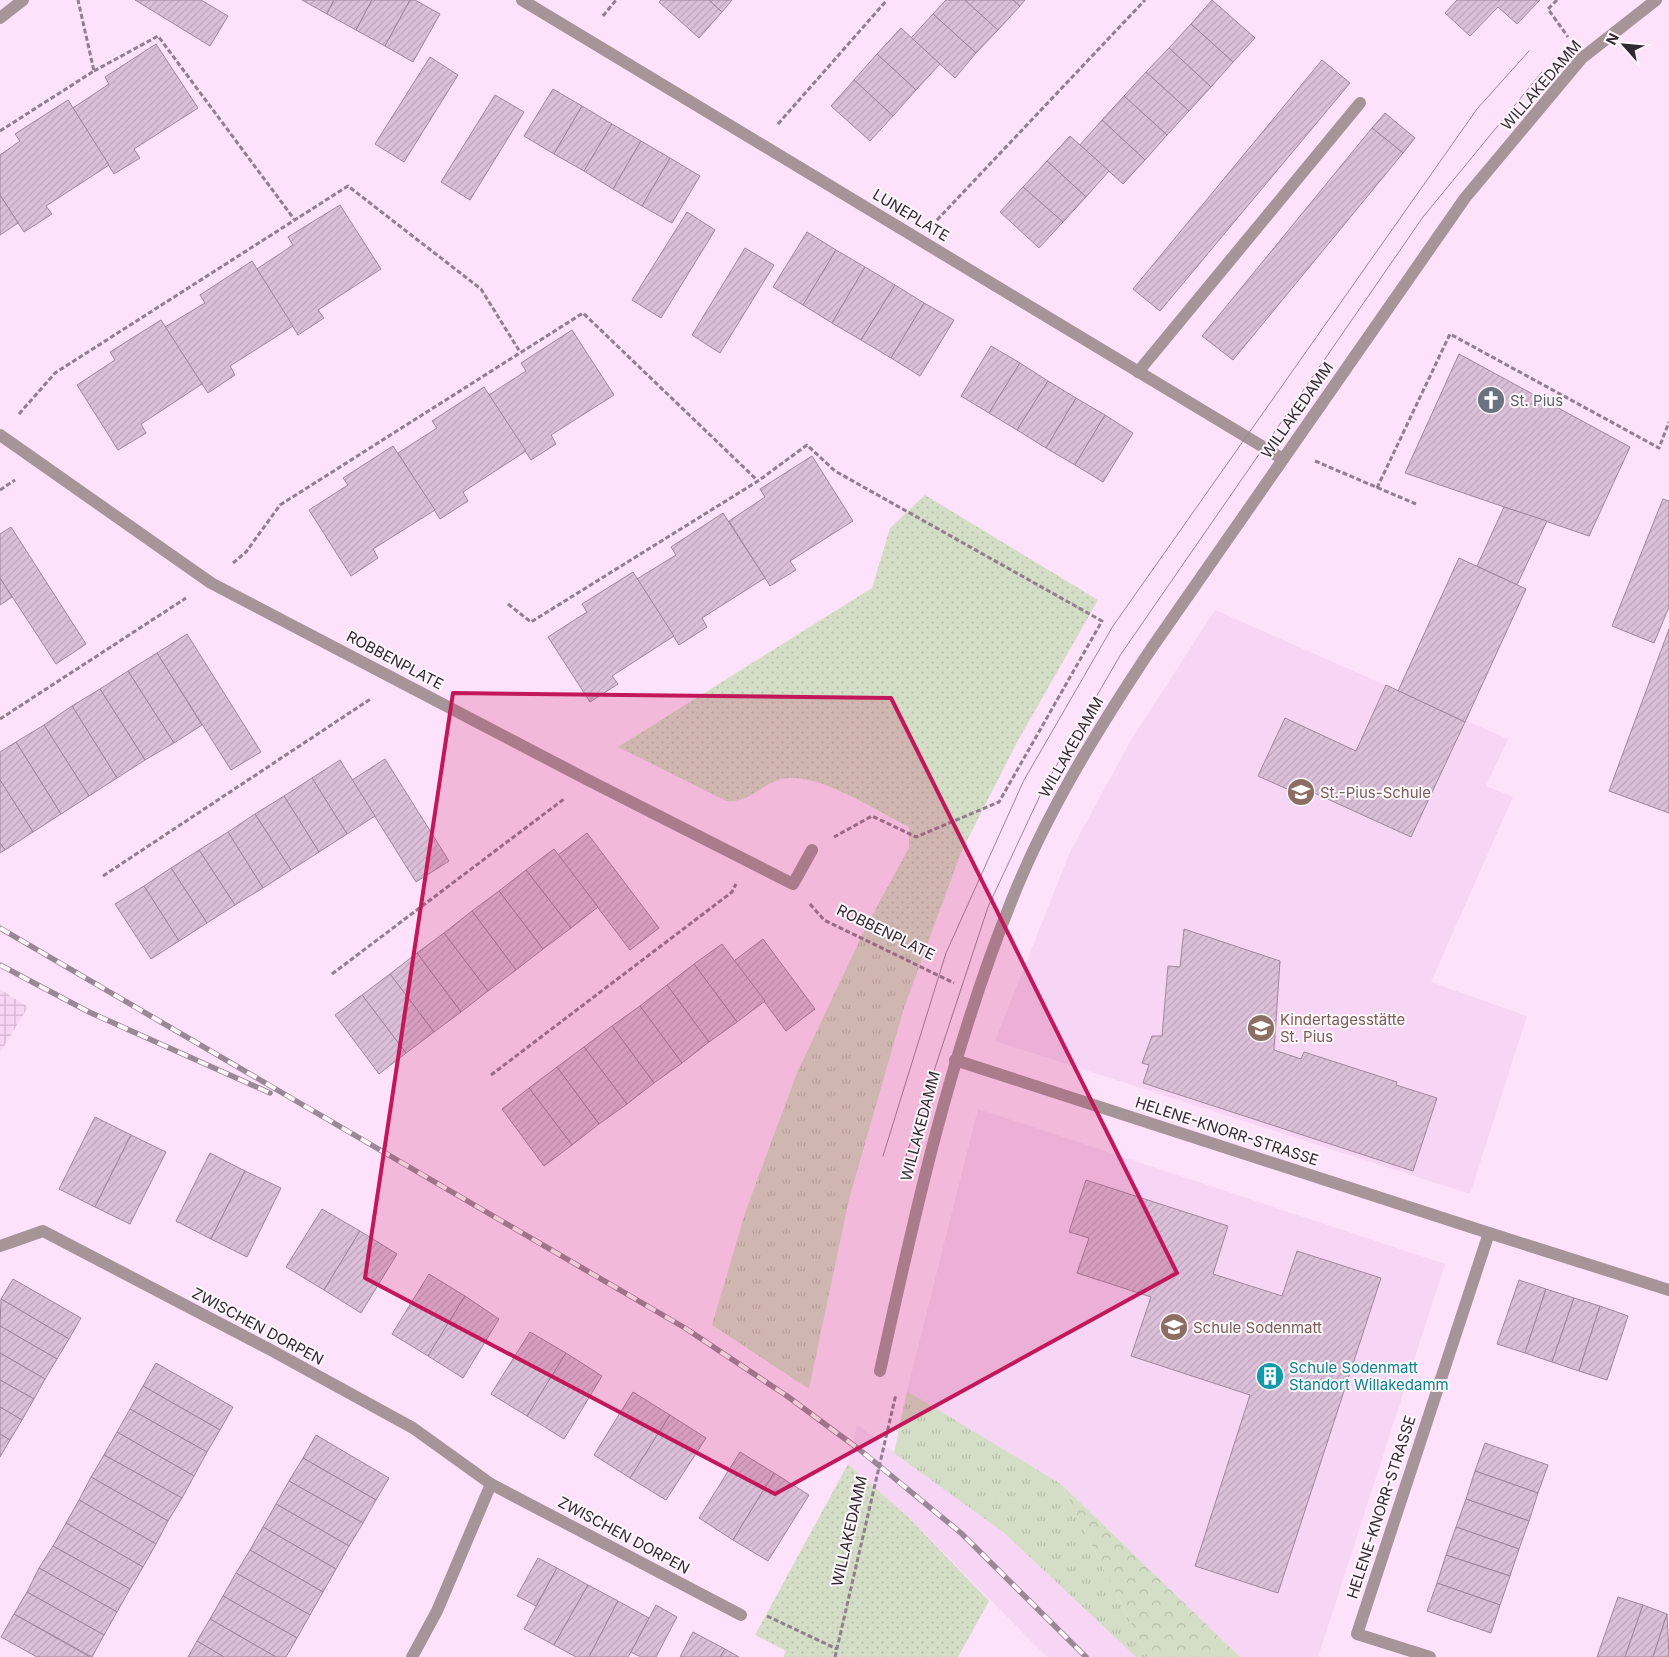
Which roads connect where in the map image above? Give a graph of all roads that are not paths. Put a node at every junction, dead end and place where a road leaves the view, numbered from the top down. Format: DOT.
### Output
graph roads {
  1 [pos="23,0"];
  2 [pos="522,0"];
  3 [pos="1656,0"];
  4 [pos="0,18"];
  5 [pos="1360,103"];
  6 [pos="1138,372"];
  7 [pos="0,435"];
  8 [pos="1283,459"];
  9 [pos="812,850"];
  10 [pos="955,1060"];
  11 [pos="1489,1233"];
  12 [pos="0,1246"];
  13 [pos="1669,1290"];
  14 [pos="880,1371"];
  15 [pos="491,1484"];
  16 [pos="741,1615"];
  17 [pos="412,1657"];
  18 [pos="1430,1657"];
  1 -- 4 [label="street"];
  2 -- 6 [label="street, LUNEPLATE"];
  3 -- 8 [label="street, WILLAKEDAMM"];
  5 -- 6 [label="street"];
  6 -- 8 [label="street, LUNEPLATE"];
  7 -- 9 [label="street, ROBBENPLATE"];
  8 -- 10 [label="street, WILLAKEDAMM"];
  10 -- 11 [label="street, HELENE-KNORR-STRASSE"];
  10 -- 14 [label="street, WILLAKEDAMM"];
  11 -- 13 [label="street, HELENE-KNORR-STRASSE"];
  11 -- 18 [label="street, HELENE-KNORR-STRASSE"];
  12 -- 15 [label="street, ZWISCHEN DORPEN"];
  15 -- 16 [label="street, ZWISCHEN DORPEN"];
  15 -- 17 [label="street"];
}
